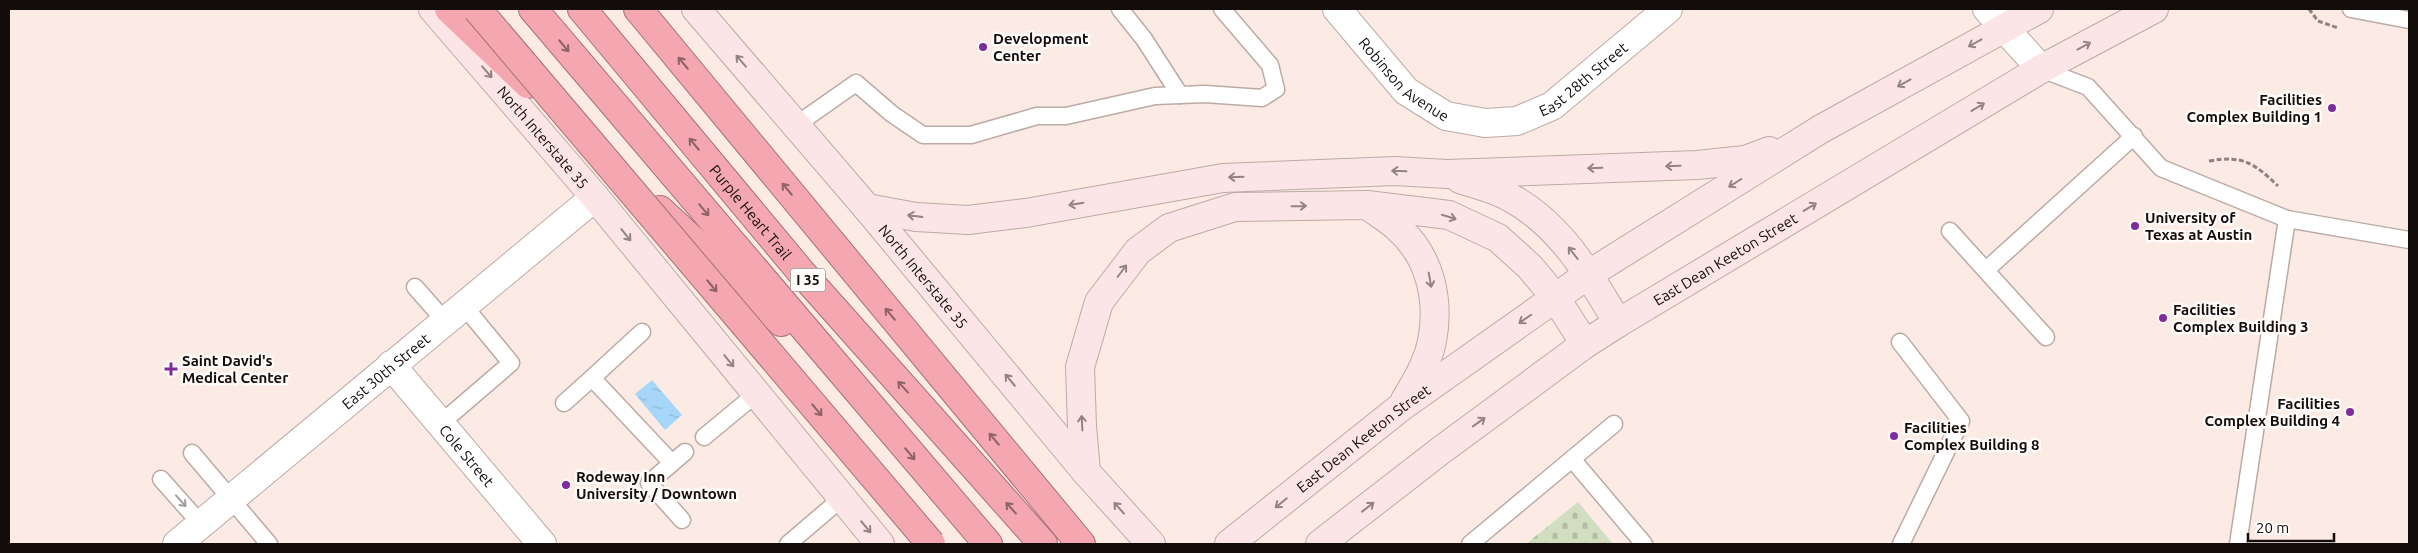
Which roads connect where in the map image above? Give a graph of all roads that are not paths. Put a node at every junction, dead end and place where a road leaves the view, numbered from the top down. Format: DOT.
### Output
graph roads {
  1 [pos="433,9"];
  2 [pos="449,9"];
  3 [pos="477,9"];
  4 [pos="533,9"];
  5 [pos="582,9"];
  6 [pos="638,9"];
  7 [pos="696,9"];
  8 [pos="1120,9"];
  9 [pos="1222,9"];
  10 [pos="1336,9"];
  11 [pos="2039,9"];
  12 [pos="2154,9"];
  13 [pos="2351,9"];
  14 [pos="1665,10"];
  15 [pos="1995,18"];
  16 [pos="2409,20"];
  17 [pos="2041,69"];
  18 [pos="1180,95"];
  19 [pos="1485,123"];
  20 [pos="796,124"];
  21 [pos="1821,129"];
  22 [pos="2134,136"];
  23 [pos="1447,174"];
  24 [pos="596,197"];
  25 [pos="1367,205"];
  26 [pos="867,208"];
  27 [pos="2287,219"];
  28 [pos="1950,231"];
  29 [pos="2409,240"];
  30 [pos="1986,270"];
  31 [pos="1589,274"];
  32 [pos="415,287"];
  33 [pos="1555,297"];
  34 [pos="454,314"];
  35 [pos="1618,323"];
  36 [pos="642,332"];
  37 [pos="2046,337"];
  38 [pos="1900,342"];
  39 [pos="1585,344"];
  40 [pos="392,365"];
  41 [pos="592,378"];
  42 [pos="859,392"];
  43 [pos="756,394"];
  44 [pos="564,404"];
  45 [pos="1401,407"];
  46 [pos="440,424"];
  47 [pos="1614,424"];
  48 [pos="704,437"];
  49 [pos="685,452"];
  50 [pos="192,453"];
  51 [pos="1572,459"];
  52 [pos="672,463"];
  53 [pos="1086,472"];
  54 [pos="161,479"];
  55 [pos="842,498"];
  56 [pos="231,499"];
  57 [pos="682,520"];
  58 [pos="201,524"];
  59 [pos="177,544"];
  60 [pos="269,544"];
  61 [pos="542,544"];
  62 [pos="788,544"];
  63 [pos="880,544"];
  64 [pos="931,544"];
  65 [pos="988,544"];
  66 [pos="1043,544"];
  67 [pos="1081,544"];
  68 [pos="1151,544"];
  69 [pos="1230,544"];
  70 [pos="1320,544"];
  71 [pos="1470,544"];
  72 [pos="1644,544"];
  73 [pos="1901,544"];
  74 [pos="2238,544"];
  1 -- 24 [label="main road, North Interstate 35, one-way"];
  2 -- 42 [label="highway"];
  3 -- 64 [label="highway, one-way, bridge"];
  4 -- 42 [label="highway, I 35, one-way"];
  66 -- 5 [label="highway, Purple Heart Trail / I 35, one-way"];
  67 -- 6 [label="highway, I 35, one-way"];
  20 -- 7 [label="main road, North Interstate 35, one-way"];
  8 -- 18 [label="lane"];
  9 -- 18 [label="lane"];
  10 -- 19 [label="street, Robinson Avenue"];
  11 -- 15 [label="main road, East Dean Keeton Street"];
  17 -- 12 [label="main road, East Dean Keeton Street, one-way"];
  13 -- 16 [label="lane"];
  14 -- 19 [label="street, East 28th Street"];
  15 -- 17 [label="street"];
  15 -- 21 [label="main road, East Dean Keeton Street, one-way"];
  17 -- 22 [label="lane"];
  35 -- 17 [label="main road, East Dean Keeton Street, one-way"];
  18 -- 20 [label="lane"];
  20 -- 26 [label="main road, North Interstate 35"];
  21 -- 23 [label="main road, one-way"];
  21 -- 31 [label="main road, East Dean Keeton Street, one-way"];
  22 -- 27 [label="lane"];
  22 -- 30 [label="lane"];
  23 -- 26 [label="main road, one-way"];
  31 -- 23 [label="main road, one-way"];
  24 -- 34 [label="street, East 30th Street"];
  24 -- 43 [label="main road, North Interstate 35, one-way"];
  25 -- 33 [label="main road, one-way"];
  25 -- 45 [label="main road, one-way"];
  53 -- 25 [label="main road, one-way"];
  53 -- 26 [label="main road, North Interstate 35, one-way"];
  27 -- 29 [label="lane"];
  27 -- 74 [label="lane"];
  28 -- 30 [label="lane"];
  30 -- 37 [label="lane"];
  31 -- 33 [label="main road, East Dean Keeton Street"];
  31 -- 35 [label="main road"];
  32 -- 34 [label="lane"];
  33 -- 39 [label="main road"];
  33 -- 45 [label="main road, East Dean Keeton Street, one-way"];
  34 -- 40 [label="street, East 30th Street"];
  34 -- 46 [label="lane"];
  35 -- 39 [label="main road, East Dean Keeton Street"];
  36 -- 41 [label="lane"];
  38 -- 73 [label="lane"];
  70 -- 39 [label="main road, East Dean Keeton Street, one-way"];
  40 -- 46 [label="street, Cole Street"];
  40 -- 56 [label="street, East 30th Street"];
  41 -- 44 [label="lane"];
  41 -- 52 [label="lane"];
  42 -- 65 [label="highway, I 35, one-way"];
  43 -- 48 [label="lane"];
  43 -- 55 [label="main road, North Interstate 35"];
  45 -- 69 [label="main road, East Dean Keeton Street, one-way"];
  46 -- 61 [label="street, Cole Street"];
  47 -- 51 [label="lane"];
  49 -- 52 [label="lane"];
  50 -- 56 [label="lane"];
  51 -- 71 [label="lane"];
  51 -- 72 [label="lane"];
  52 -- 57 [label="lane"];
  68 -- 53 [label="main road, North Interstate 35, one-way"];
  54 -- 58 [label="lane, one-way"];
  55 -- 62 [label="lane"];
  55 -- 63 [label="main road, North Interstate 35, one-way"];
  56 -- 58 [label="street, East 30th Street"];
  56 -- 60 [label="lane"];
  58 -- 59 [label="street, East 30th Street"];
}
